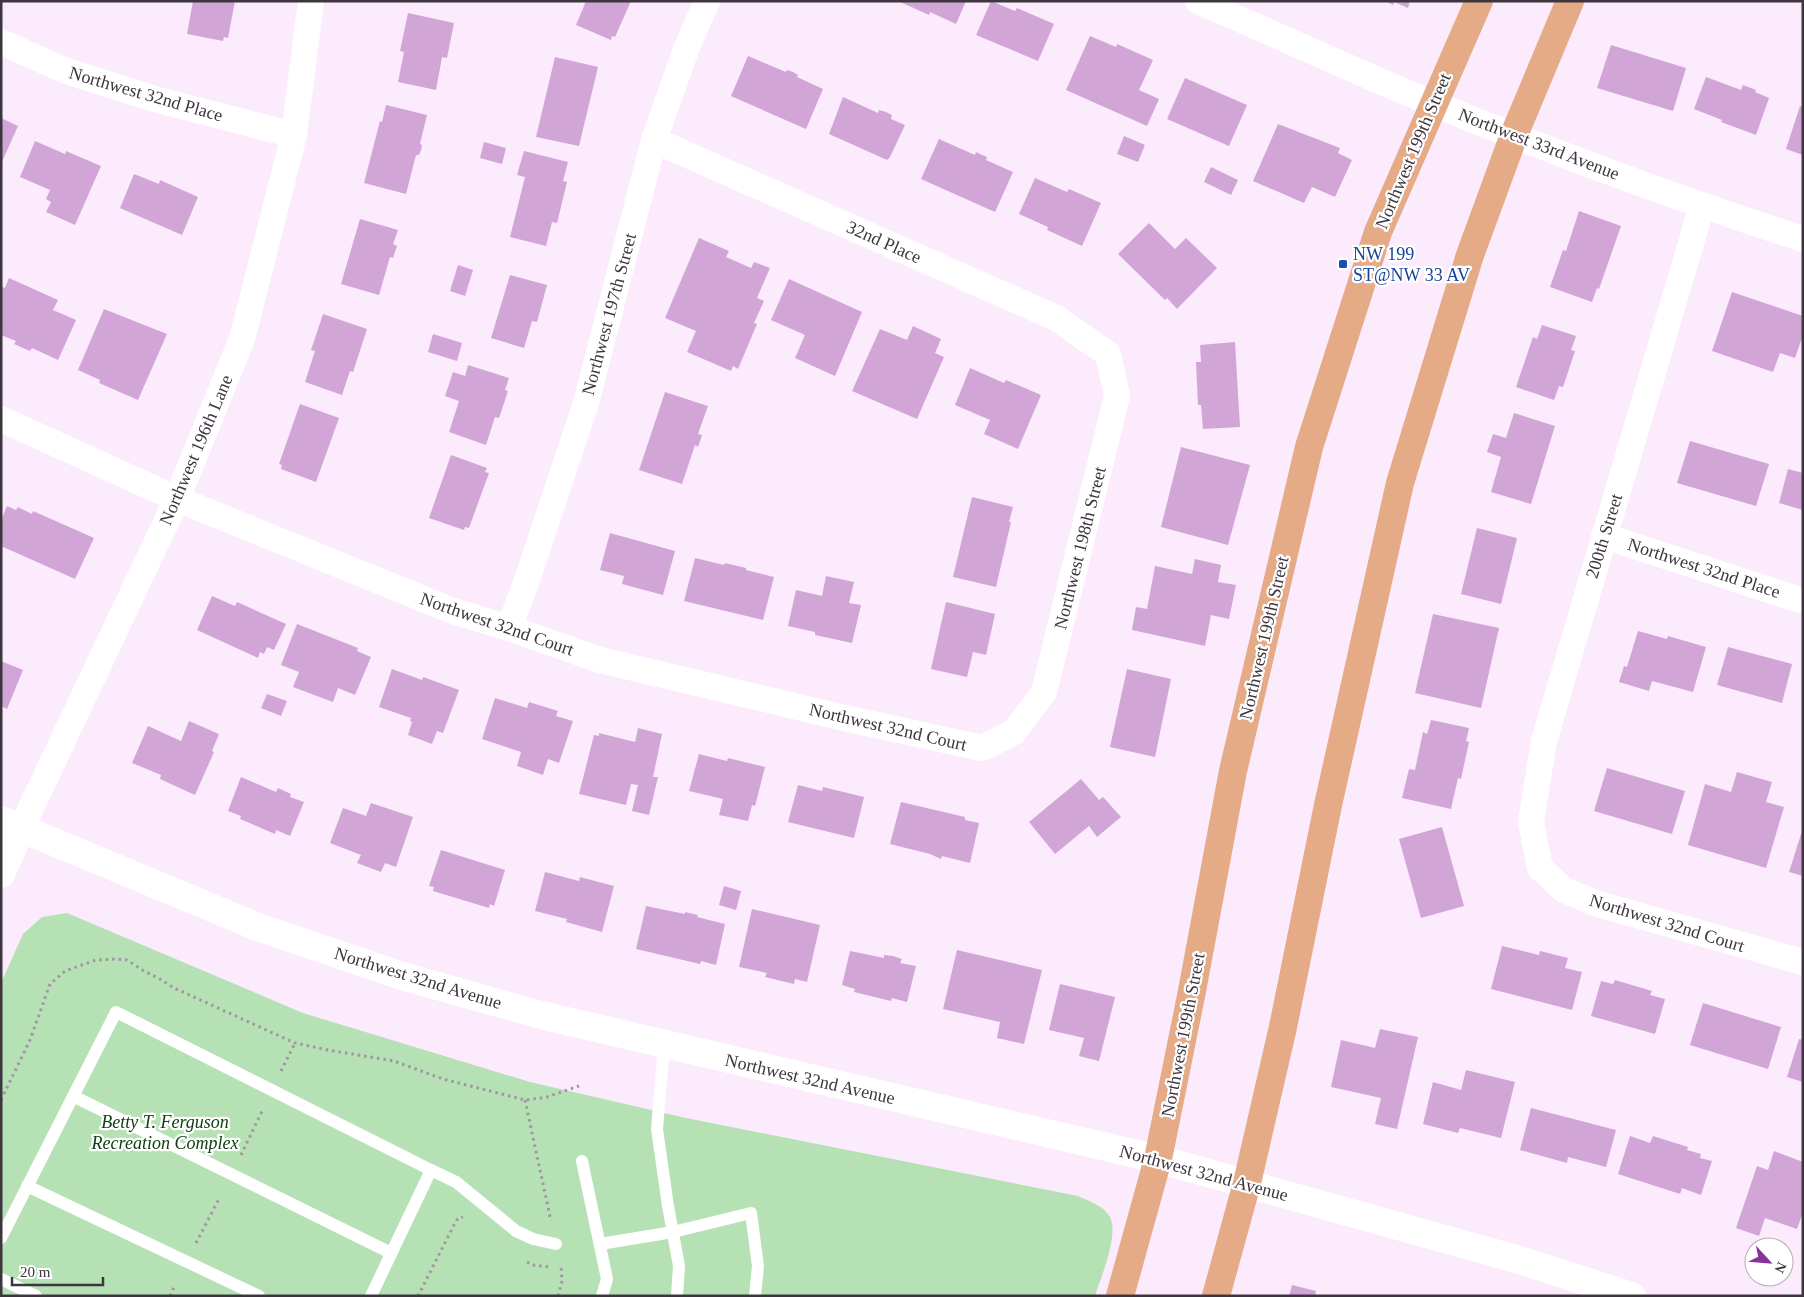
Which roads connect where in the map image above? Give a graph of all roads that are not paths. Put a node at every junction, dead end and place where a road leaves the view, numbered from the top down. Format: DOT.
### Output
graph roads {
  1 [pos="311,1"];
  2 [pos="707,1"];
  3 [pos="1198,1"];
  4 [pos="1479,1"];
  5 [pos="1570,1"];
  6 [pos="1,42"];
  7 [pos="1433,103"];
  8 [pos="294,135"];
  9 [pos="1514,135"];
  10 [pos="654,140"];
  11 [pos="1702,206"];
  12 [pos="1803,239"];
  13 [pos="1108,354"];
  14 [pos="1,419"];
  15 [pos="177,499"];
  16 [pos="1604,536"];
  17 [pos="1803,601"];
  18 [pos="509,628"];
  19 [pos="1014,732"];
  20 [pos="11,825"];
  21 [pos="1540,868"];
  22 [pos="1,874"];
  23 [pos="1803,962"];
  24 [pos="664,1045"];
  25 [pos="72,1096"];
  26 [pos="1158,1159"];
  27 [pos="582,1161"];
  28 [pos="431,1170"];
  29 [pos="1247,1183"];
  30 [pos="27,1186"];
  31 [pos="673,1232"];
  32 [pos="1,1238"];
  33 [pos="556,1244"];
  34 [pos="600,1244"];
  35 [pos="391,1253"];
  36 [pos="1,1279"];
  37 [pos="36,1296"];
  38 [pos="259,1296"];
  39 [pos="370,1296"];
  40 [pos="602,1296"];
  41 [pos="677,1296"];
  42 [pos="755,1296"];
  43 [pos="1120,1296"];
  44 [pos="1216,1296"];
  45 [pos="1632,1296"];
  1 -- 8 [label="street, Northwest 196th Lane"];
  2 -- 10 [label="street, Northwest 197th Street"];
  3 -- 7 [label="street, Northwest 33rd Avenue"];
  4 -- 7 [label="main road, Northwest 199th Street"];
  5 -- 9 [label="main road"];
  6 -- 8 [label="street, Northwest 32nd Place"];
  7 -- 9 [label="street, Northwest 33rd Avenue"];
  7 -- 26 [label="main road, Northwest 199th Street"];
  8 -- 15 [label="street, Northwest 196th Lane"];
  9 -- 11 [label="street, Northwest 33rd Avenue"];
  9 -- 29 [label="main road"];
  10 -- 13 [label="street, 32nd Place"];
  10 -- 18 [label="street, Northwest 197th Street"];
  11 -- 12 [label="street, Northwest 33rd Avenue"];
  11 -- 16 [label="street, 200th Street"];
  13 -- 19 [label="street, Northwest 198th Street"];
  14 -- 15 [label="street, Northwest 32nd Court"];
  15 -- 18 [label="street, Northwest 32nd Court"];
  15 -- 20 [label="street, Northwest 196th Lane"];
  16 -- 17 [label="street, Northwest 32nd Place"];
  16 -- 21 [label="street, 200th Street"];
  18 -- 19 [label="street, Northwest 32nd Court"];
  20 -- 22 [label="street, Northwest 196th Lane"];
  20 -- 24 [label="street, Northwest 32nd Avenue"];
  21 -- 23 [label="street, Northwest 32nd Court"];
  24 -- 26 [label="street, Northwest 32nd Avenue"];
  24 -- 31 [label="lane"];
  25 -- 28 [label="lane"];
  25 -- 30 [label="lane"];
  25 -- 35 [label="lane"];
  26 -- 29 [label="street, Northwest 32nd Avenue"];
  26 -- 43 [label="main road, Northwest 199th Street"];
  27 -- 34 [label="lane"];
  28 -- 33 [label="lane"];
  28 -- 35 [label="lane"];
  29 -- 44 [label="main road"];
  29 -- 45 [label="street, Northwest 32nd Avenue"];
  30 -- 32 [label="lane"];
  30 -- 38 [label="lane"];
  31 -- 34 [label="lane"];
  31 -- 41 [label="lane"];
  31 -- 42 [label="lane"];
  34 -- 40 [label="lane"];
  35 -- 39 [label="lane"];
  36 -- 37 [label="lane"];
}
